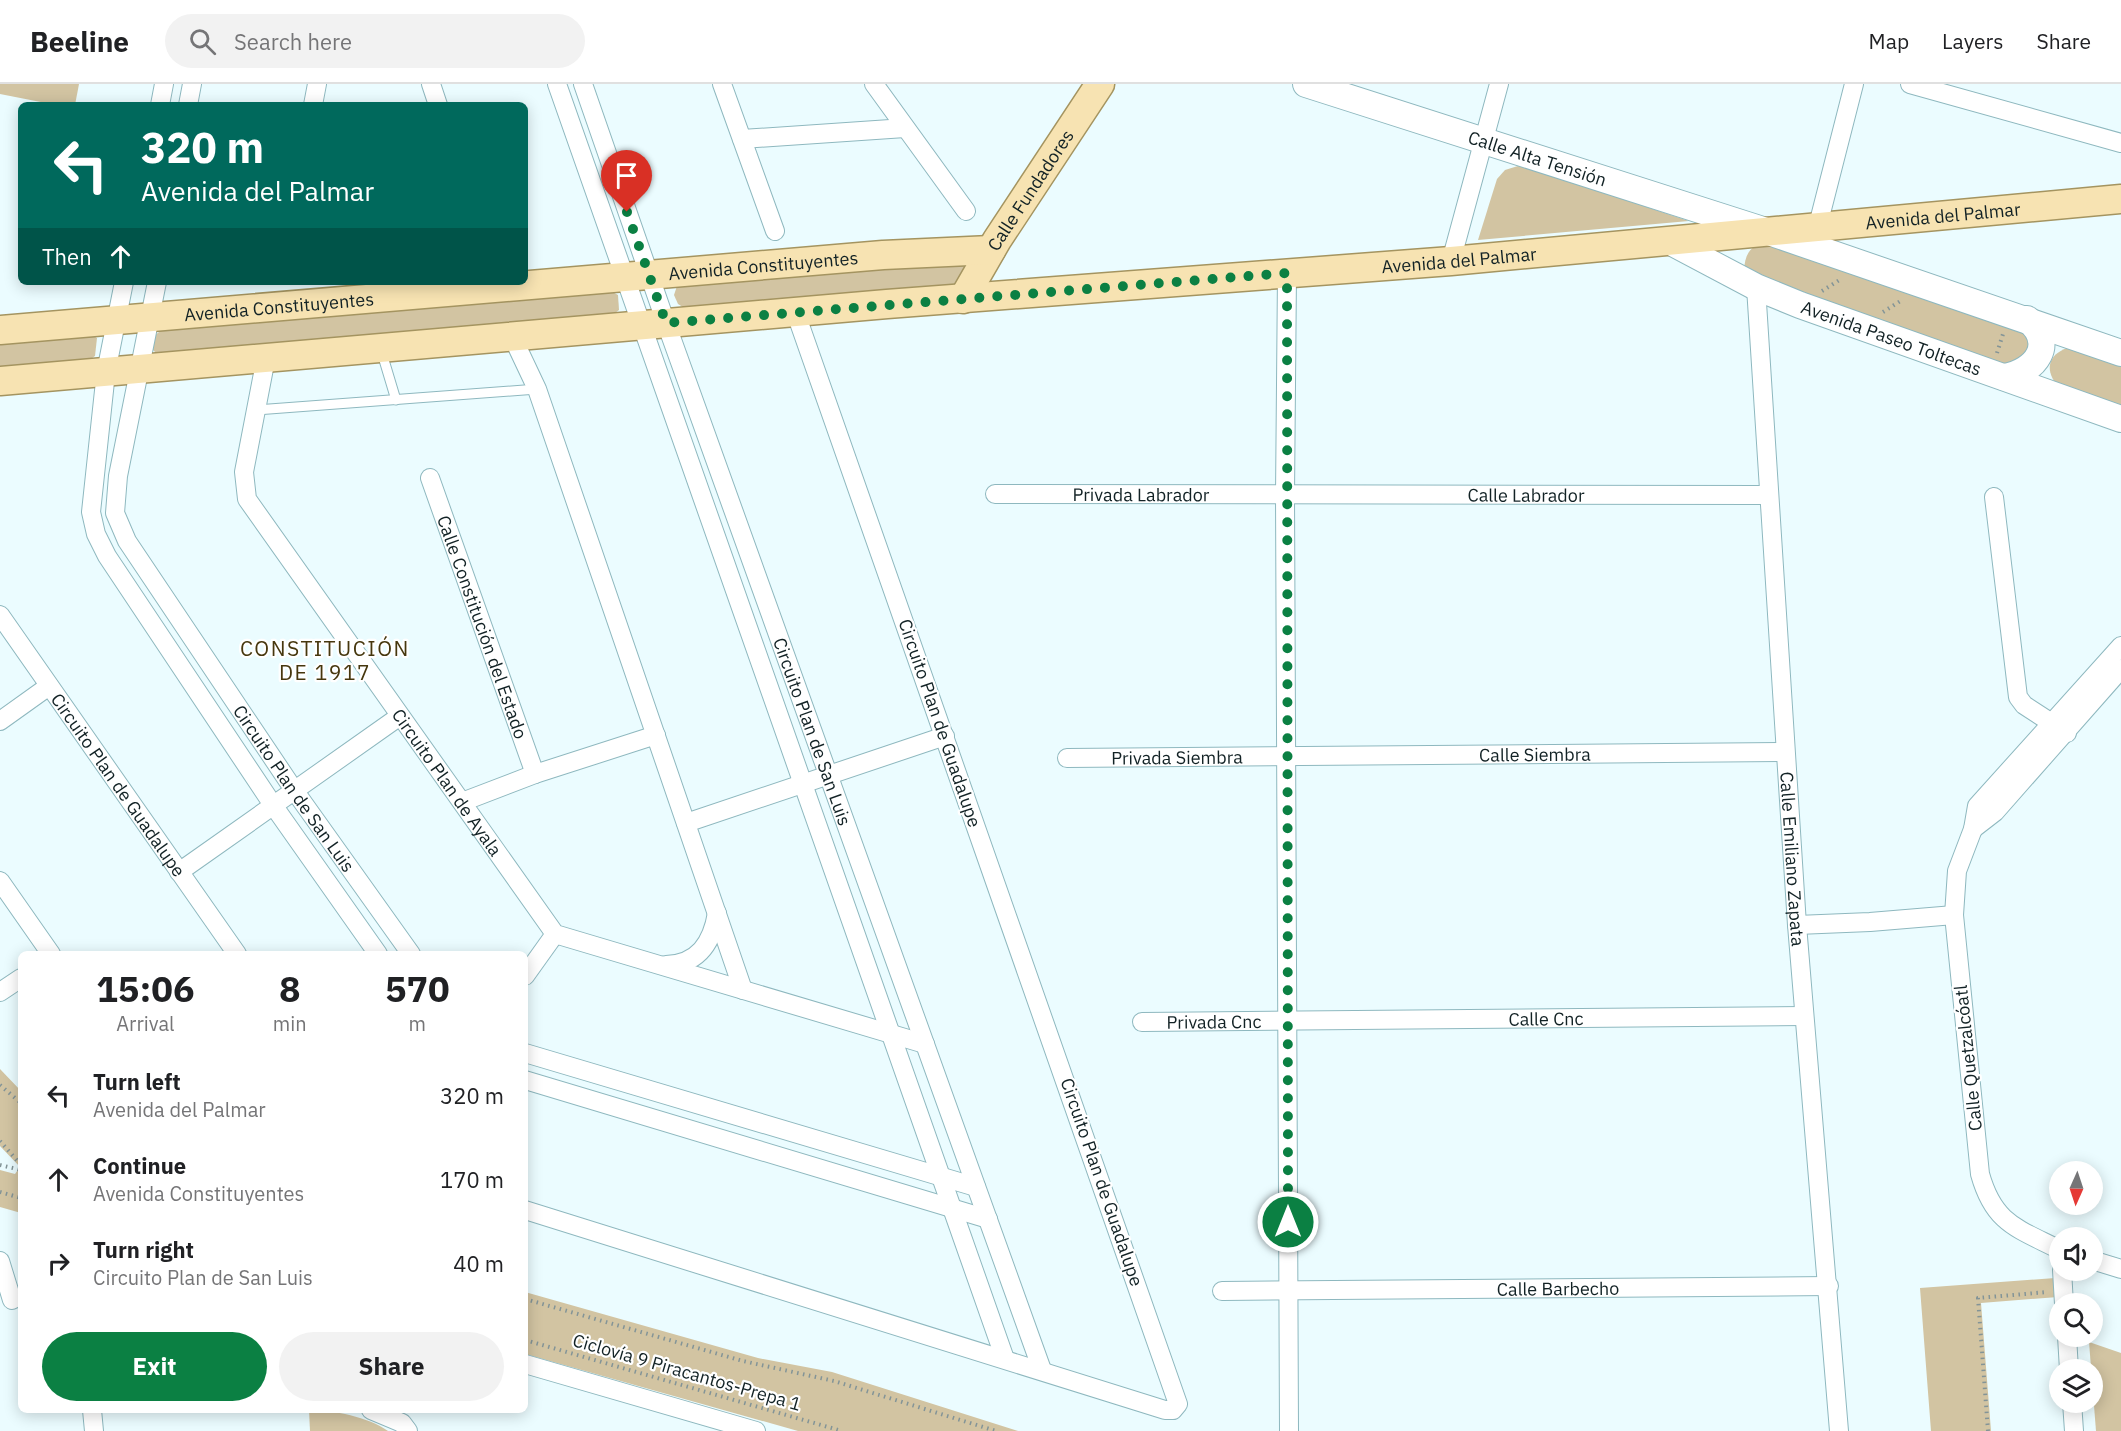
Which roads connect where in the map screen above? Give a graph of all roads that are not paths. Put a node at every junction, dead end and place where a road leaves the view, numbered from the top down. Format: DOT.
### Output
graph roads {
  1 [pos="164,84"];
  2 [pos="192,84"];
  3 [pos="317,84"];
  4 [pos="431,84"];
  5 [pos="556,84"];
  6 [pos="583,84"];
  7 [pos="722,84"];
  8 [pos="874,84"];
  9 [pos="1100,84"];
  10 [pos="1306,84"];
  11 [pos="1499,84"];
  12 [pos="1854,84"];
  13 [pos="1910,84"];
  14 [pos="161,102"];
  15 [pos="189,102"];
  16 [pos="314,102"];
  17 [pos="437,102"];
  18 [pos="905,128"];
  19 [pos="742,139"];
  20 [pos="1482,142"];
  21 [pos="2121,143"];
  22 [pos="2121,199"];
  23 [pos="966,211"];
  24 [pos="1818,225"];
  25 [pos="775,231"];
  26 [pos="1769,232"];
  27 [pos="1669,241"];
  28 [pos="991,250"];
  29 [pos="1451,261"];
  30 [pos="1287,273"];
  31 [pos="636,276"];
  32 [pos="123,285"];
  33 [pos="156,285"];
  34 [pos="1756,287"];
  35 [pos="963,299"];
  36 [pos="795,312"];
  37 [pos="2018,316"];
  38 [pos="150,318"];
  39 [pos="117,321"];
  40 [pos="653,324"];
  41 [pos="0,330"];
  42 [pos="512,336"];
  43 [pos="2080,338"];
  44 [pos="380,348"];
  45 [pos="2121,353"];
  46 [pos="266,358"];
  47 [pos="140,369"];
  48 [pos="106,372"];
  49 [pos="1998,374"];
  50 [pos="0,381"];
  51 [pos="537,389"];
  52 [pos="2051,393"];
  53 [pos="396,400"];
  54 [pos="256,410"];
  55 [pos="2121,419"];
  56 [pos="96,475"];
  57 [pos="118,476"];
  58 [pos="430,478"];
  59 [pos="995,494"];
  60 [pos="1285,495"];
  61 [pos="1768,495"];
  62 [pos="1994,497"];
  63 [pos="0,615"];
  64 [pos="2121,646"];
  65 [pos="2121,669"];
  66 [pos="50,686"];
  67 [pos="400,716"];
  68 [pos="0,721"];
  69 [pos="2051,721"];
  70 [pos="2067,733"];
  71 [pos="656,735"];
  72 [pos="945,736"];
  73 [pos="1785,752"];
  74 [pos="1286,756"];
  75 [pos="1067,758"];
  76 [pos="535,774"];
  77 [pos="829,775"];
  78 [pos="803,784"];
  79 [pos="294,790"];
  80 [pos="462,802"];
  81 [pos="273,806"];
  82 [pos="686,823"];
  83 [pos="1973,829"];
  84 [pos="179,872"];
  85 [pos="0,881"];
  86 [pos="717,913"];
  87 [pos="1954,915"];
  88 [pos="1797,925"];
  89 [pos="555,934"];
  90 [pos="49,951"];
  91 [pos="235,951"];
  92 [pos="376,951"];
  93 [pos="409,951"];
  94 [pos="661,965"];
  95 [pos="528,972"];
  96 [pos="18,980"];
  97 [pos="743,990"];
  98 [pos="0,992"];
  99 [pos="1804,1016"];
  100 [pos="1287,1020"];
  101 [pos="1142,1022"];
  102 [pos="889,1033"];
  103 [pos="925,1044"];
  104 [pos="528,1054"];
  105 [pos="528,1081"];
  106 [pos="941,1176"];
  107 [pos="976,1187"];
  108 [pos="951,1206"];
  109 [pos="528,1211"];
  110 [pos="988,1219"];
  111 [pos="2049,1244"];
  112 [pos="2103,1263"];
  113 [pos="2121,1269"];
  114 [pos="1,1275"];
  115 [pos="1829,1286"];
  116 [pos="1288,1289"];
  117 [pos="1222,1291"];
  118 [pos="11,1301"];
  119 [pos="1005,1359"];
  120 [pos="528,1365"];
  121 [pos="1042,1370"];
  122 [pos="92,1413"];
  123 [pos="378,1413"];
  124 [pos="2073,1413"];
  125 [pos="94,1431"];
  126 [pos="408,1431"];
  127 [pos="756,1431"];
  128 [pos="1289,1431"];
  129 [pos="1839,1431"];
  130 [pos="2074,1431"];
  1 -- 14 [label="street"];
  2 -- 15 [label="street"];
  3 -- 16 [label="street"];
  4 -- 17 [label="street"];
  5 -- 31 [label="street"];
  6 -- 31 [label="street"];
  7 -- 19 [label="street"];
  8 -- 18 [label="street"];
  9 -- 28 [label="main road, Calle Fundadores"];
  10 -- 20 [label="street, Calle Alta Tensión"];
  11 -- 20 [label="street"];
  12 -- 24 [label="street"];
  13 -- 21 [label="street"];
  18 -- 19 [label="street"];
  18 -- 23 [label="street"];
  19 -- 25 [label="street"];
  20 -- 26 [label="street, Calle Alta Tensión"];
  20 -- 29 [label="street"];
  22 -- 24 [label="main road, Avenida del Palmar"];
  24 -- 26 [label="main road, Avenida del Palmar"];
  26 -- 27 [label="main road, Avenida del Palmar"];
  26 -- 37 [label="street"];
  27 -- 29 [label="main road, Avenida del Palmar"];
  27 -- 34 [label="street, Avenida Paseo Toltecas"];
  28 -- 31 [label="main road, Avenida Constituyentes"];
  28 -- 35 [label="main road, Calle Fundadores"];
  29 -- 30 [label="main road, Avenida del Palmar"];
  30 -- 35 [label="main road, Avenida del Palmar"];
  30 -- 60 [label="street"];
  31 -- 38 [label="main road, Avenida Constituyentes"];
  31 -- 40 [label="street, Circuito Plan de San Luis"];
  31 -- 40 [label="street, Circuito Plan de San Luis"];
  32 -- 39 [label="street, Circuito Plan de San Luis"];
  33 -- 38 [label="street, Circuito Plan de San Luis"];
  34 -- 49 [label="street, Avenida Paseo Toltecas"];
  34 -- 61 [label="street, Calle Emiliano Zapata"];
  35 -- 36 [label="main road, Avenida del Palmar"];
  36 -- 40 [label="main road"];
  36 -- 72 [label="street, Circuito Plan de Guadalupe"];
  37 -- 43 [label="street"];
  37 -- 49 [label="street"];
  38 -- 39 [label="main road, Avenida Constituyentes"];
  38 -- 47 [label="street, Circuito Plan de San Luis"];
  39 -- 41 [label="main road, Avenida Constituyentes"];
  39 -- 48 [label="street, Circuito Plan de San Luis"];
  40 -- 42 [label="main road"];
  40 -- 77 [label="street, Circuito Plan de San Luis"];
  40 -- 78 [label="street, Circuito Plan de San Luis"];
  42 -- 44 [label="main road"];
  42 -- 51 [label="street"];
  43 -- 45 [label="street"];
  43 -- 52 [label="street"];
  44 -- 46 [label="main road"];
  44 -- 53 [label="lane"];
  46 -- 47 [label="main road"];
  46 -- 54 [label="street, Circuito Plan de Ayala"];
  47 -- 48 [label="main road"];
  47 -- 57 [label="street, Circuito Plan de San Luis"];
  48 -- 50 [label="main road"];
  48 -- 56 [label="street, Circuito Plan de San Luis"];
  49 -- 52 [label="street, Avenida Paseo Toltecas"];
  51 -- 53 [label="lane"];
  51 -- 71 [label="street"];
  52 -- 55 [label="street, Avenida Paseo Toltecas"];
  53 -- 54 [label="lane"];
  54 -- 67 [label="street, Circuito Plan de Ayala"];
  56 -- 57 [label="street"];
  56 -- 81 [label="street, Circuito Plan de San Luis"];
  57 -- 79 [label="street, Circuito Plan de San Luis"];
  58 -- 76 [label="street, Calle Constitución del Estado"];
  59 -- 60 [label="street, Privada Labrador"];
  60 -- 61 [label="street, Calle Labrador"];
  60 -- 74 [label="street"];
  61 -- 73 [label="street, Calle Emiliano Zapata"];
  62 -- 69 [label="street"];
  63 -- 66 [label="street, Circuito Plan de Guadalupe"];
  64 -- 69 [label="street, Calle Quetzalcóatl"];
  65 -- 70 [label="street"];
  66 -- 68 [label="street"];
  66 -- 84 [label="street, Circuito Plan de Guadalupe"];
  67 -- 79 [label="street"];
  67 -- 80 [label="street, Circuito Plan de Ayala"];
  69 -- 70 [label="street"];
  69 -- 83 [label="street, Calle Quetzalcóatl"];
  70 -- 83 [label="street"];
  71 -- 76 [label="street"];
  71 -- 82 [label="street"];
  72 -- 77 [label="street"];
  72 -- 121 [label="street, Circuito Plan de Guadalupe"];
  73 -- 74 [label="street, Calle Siembra"];
  73 -- 88 [label="street, Calle Emiliano Zapata"];
  74 -- 75 [label="street, Privada Siembra"];
  74 -- 100 [label="street"];
  76 -- 80 [label="street"];
  77 -- 78 [label="street"];
  77 -- 103 [label="street, Circuito Plan de San Luis"];
  78 -- 82 [label="street"];
  78 -- 102 [label="street, Circuito Plan de San Luis"];
  79 -- 81 [label="street"];
  79 -- 93 [label="street, Circuito Plan de San Luis"];
  80 -- 89 [label="street, Circuito Plan de Ayala"];
  81 -- 84 [label="street"];
  81 -- 92 [label="street, Circuito Plan de San Luis"];
  82 -- 86 [label="street"];
  83 -- 87 [label="street, Calle Quetzalcóatl"];
  84 -- 91 [label="street, Circuito Plan de Guadalupe"];
  85 -- 90 [label="street"];
  86 -- 94 [label="street"];
  86 -- 97 [label="street"];
  87 -- 88 [label="street"];
  87 -- 111 [label="street, Calle Quetzalcóatl"];
  88 -- 99 [label="street, Calle Emiliano Zapata"];
  89 -- 94 [label="street"];
  89 -- 95 [label="street"];
  94 -- 97 [label="street"];
  96 -- 98 [label="street"];
  97 -- 102 [label="street"];
  99 -- 100 [label="street, Calle Cnc"];
  99 -- 115 [label="street, Calle Emiliano Zapata"];
  100 -- 101 [label="street, Privada Cnc"];
  100 -- 116 [label="street"];
  102 -- 103 [label="street"];
  102 -- 106 [label="street, Circuito Plan de San Luis"];
  103 -- 107 [label="street, Circuito Plan de San Luis"];
  104 -- 106 [label="street"];
  105 -- 108 [label="street"];
  106 -- 107 [label="street"];
  106 -- 108 [label="street, Circuito Plan de San Luis"];
  107 -- 110 [label="street, Circuito Plan de San Luis"];
  108 -- 110 [label="street"];
  108 -- 119 [label="street, Circuito Plan de San Luis"];
  109 -- 119 [label="street, Circuito Plan de Guadalupe"];
  110 -- 121 [label="street, Circuito Plan de San Luis"];
  112 -- 113 [label="street"];
  114 -- 118 [label="street"];
  115 -- 116 [label="street, Calle Barbecho"];
  115 -- 129 [label="street, Calle Emiliano Zapata"];
  116 -- 117 [label="street, Calle Barbecho"];
  116 -- 128 [label="street"];
  119 -- 121 [label="street, Circuito Plan de Guadalupe"];
  120 -- 127 [label="street"];
  122 -- 125 [label="street"];
  123 -- 126 [label="street"];
  124 -- 130 [label="street"];
}
